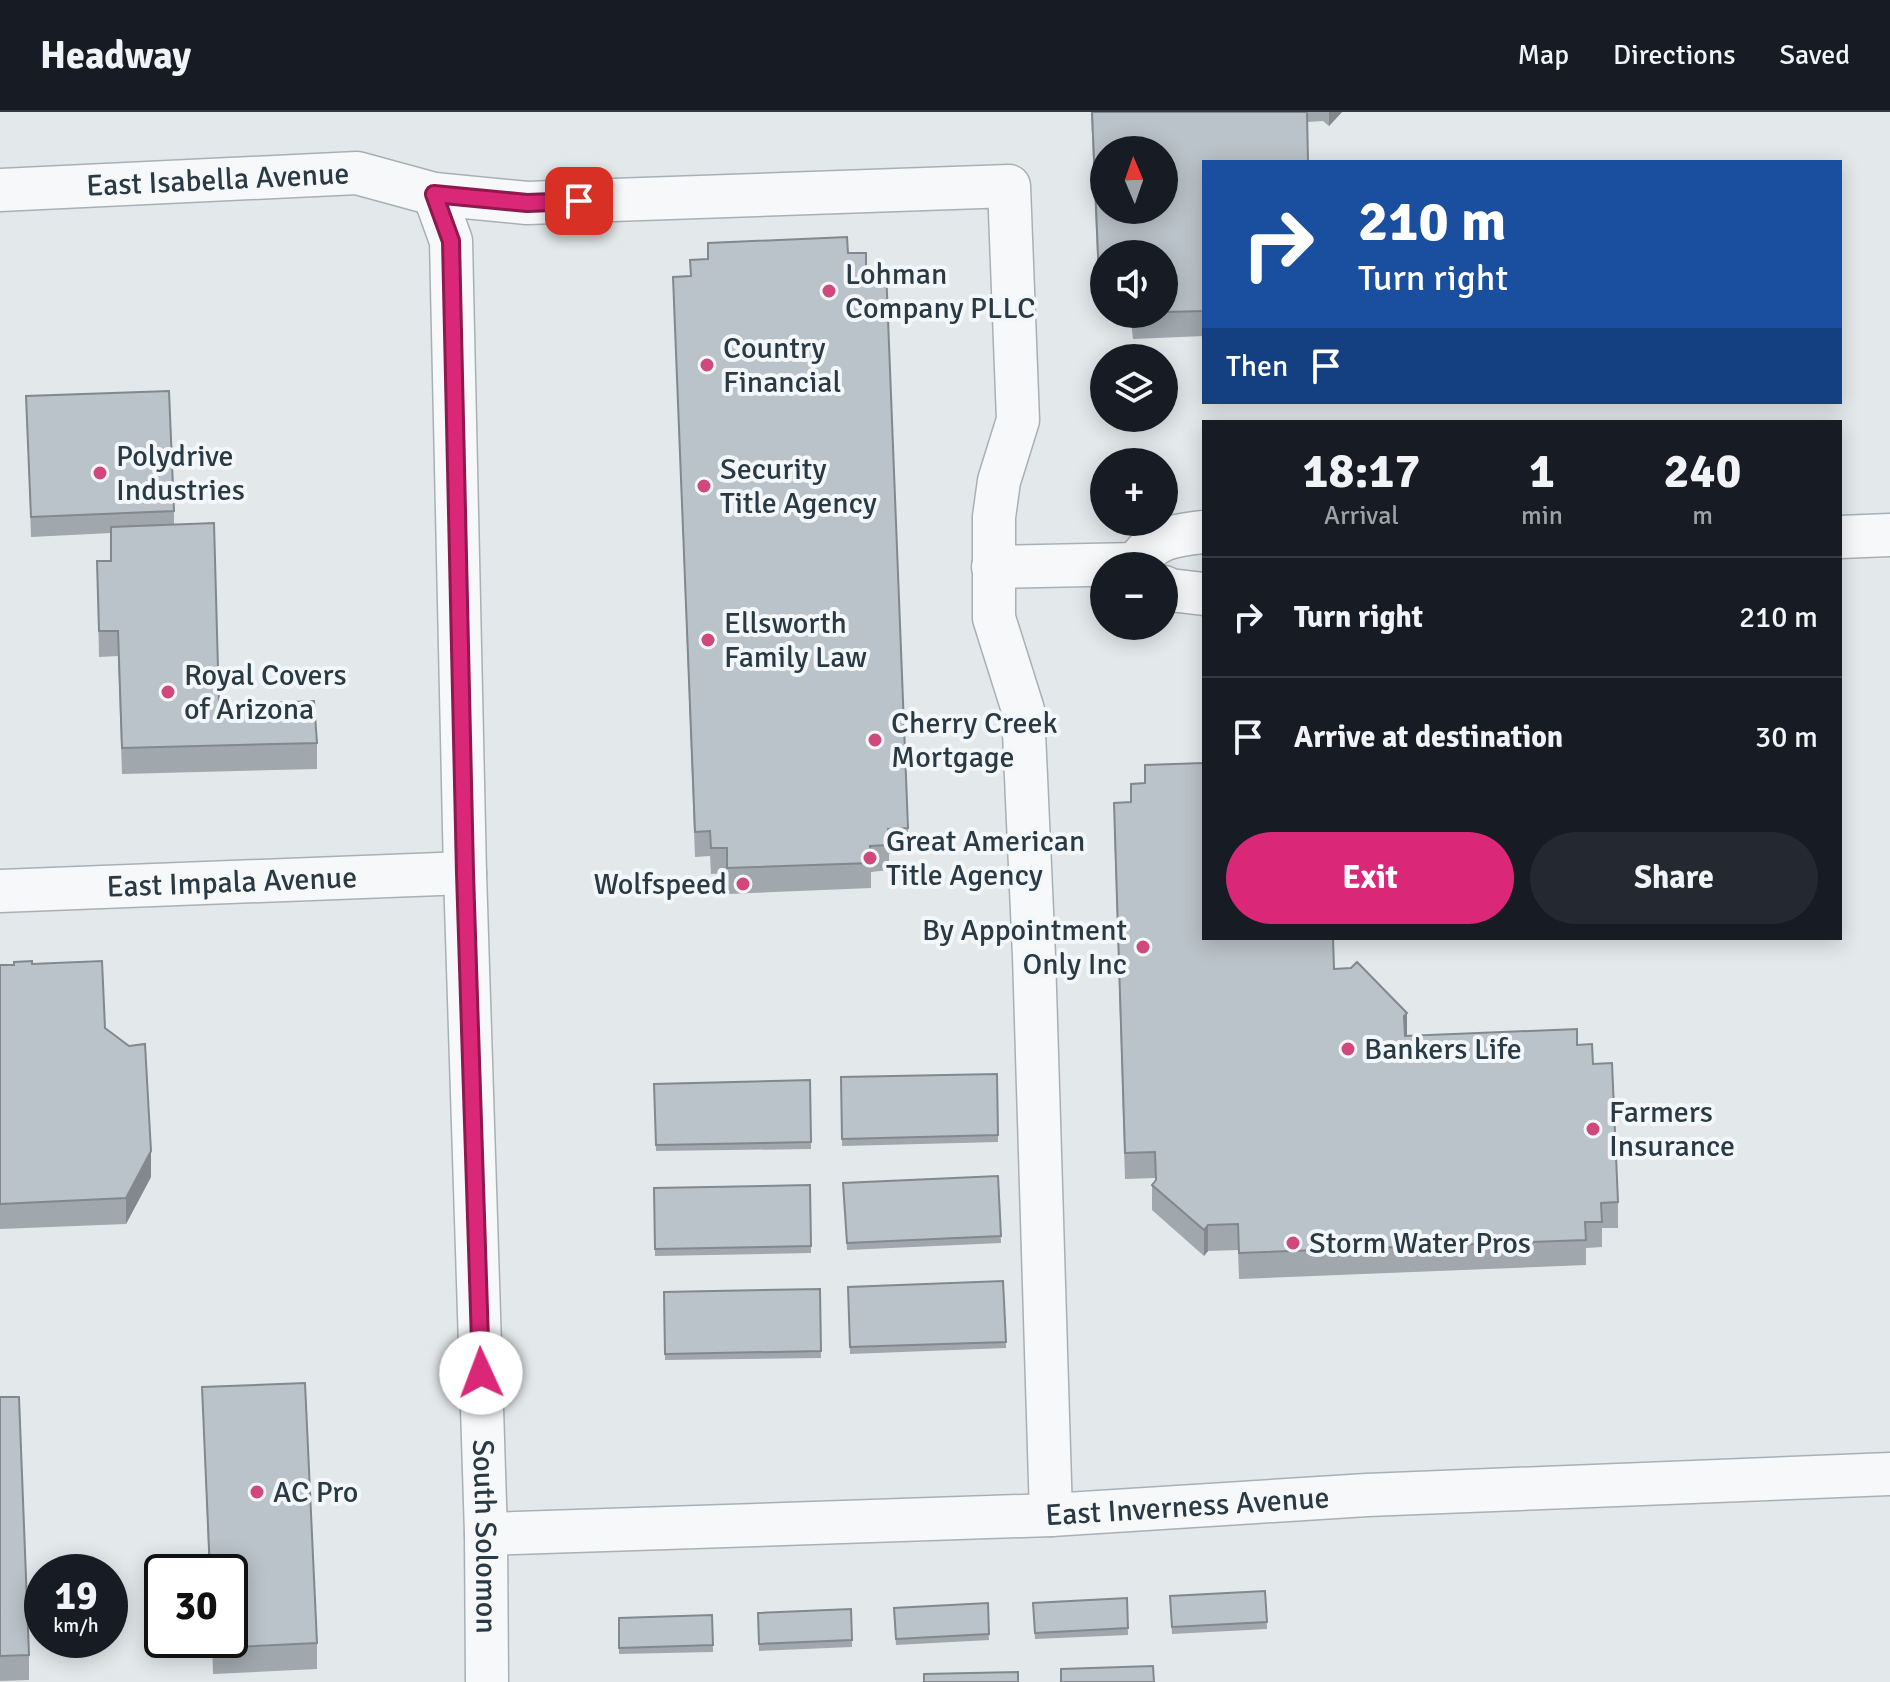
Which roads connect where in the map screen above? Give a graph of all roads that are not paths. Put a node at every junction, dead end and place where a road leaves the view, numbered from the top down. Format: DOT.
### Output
graph roads {
  1 [pos="0,190"];
  2 [pos="434,194"];
  3 [pos="1202,532"];
  4 [pos="1890,535"];
  5 [pos="1842,537"];
  6 [pos="1145,552"];
  7 [pos="993,567"];
  8 [pos="1090,570"];
  9 [pos="1178,591"];
  10 [pos="1202,594"];
  11 [pos="465,873"];
  12 [pos="0,891"];
  13 [pos="1890,1474"];
  14 [pos="1051,1515"];
  15 [pos="486,1534"];
  16 [pos="487,1682"];
  1 -- 2 [label="street, East Isabella Avenue"];
  2 -- 7 [label="street, East Isabella Avenue"];
  2 -- 11 [label="street, South Solomon"];
  3 -- 6 [label="street"];
  4 -- 5 [label="street"];
  7 -- 8 [label="street"];
  7 -- 14 [label="street"];
  9 -- 10 [label="street"];
  11 -- 12 [label="street, East Impala Avenue"];
  11 -- 15 [label="street, South Solomon"];
  13 -- 14 [label="street, East Inverness Avenue"];
  14 -- 15 [label="street, East Inverness Avenue"];
  15 -- 16 [label="street, South Solomon"];
}
